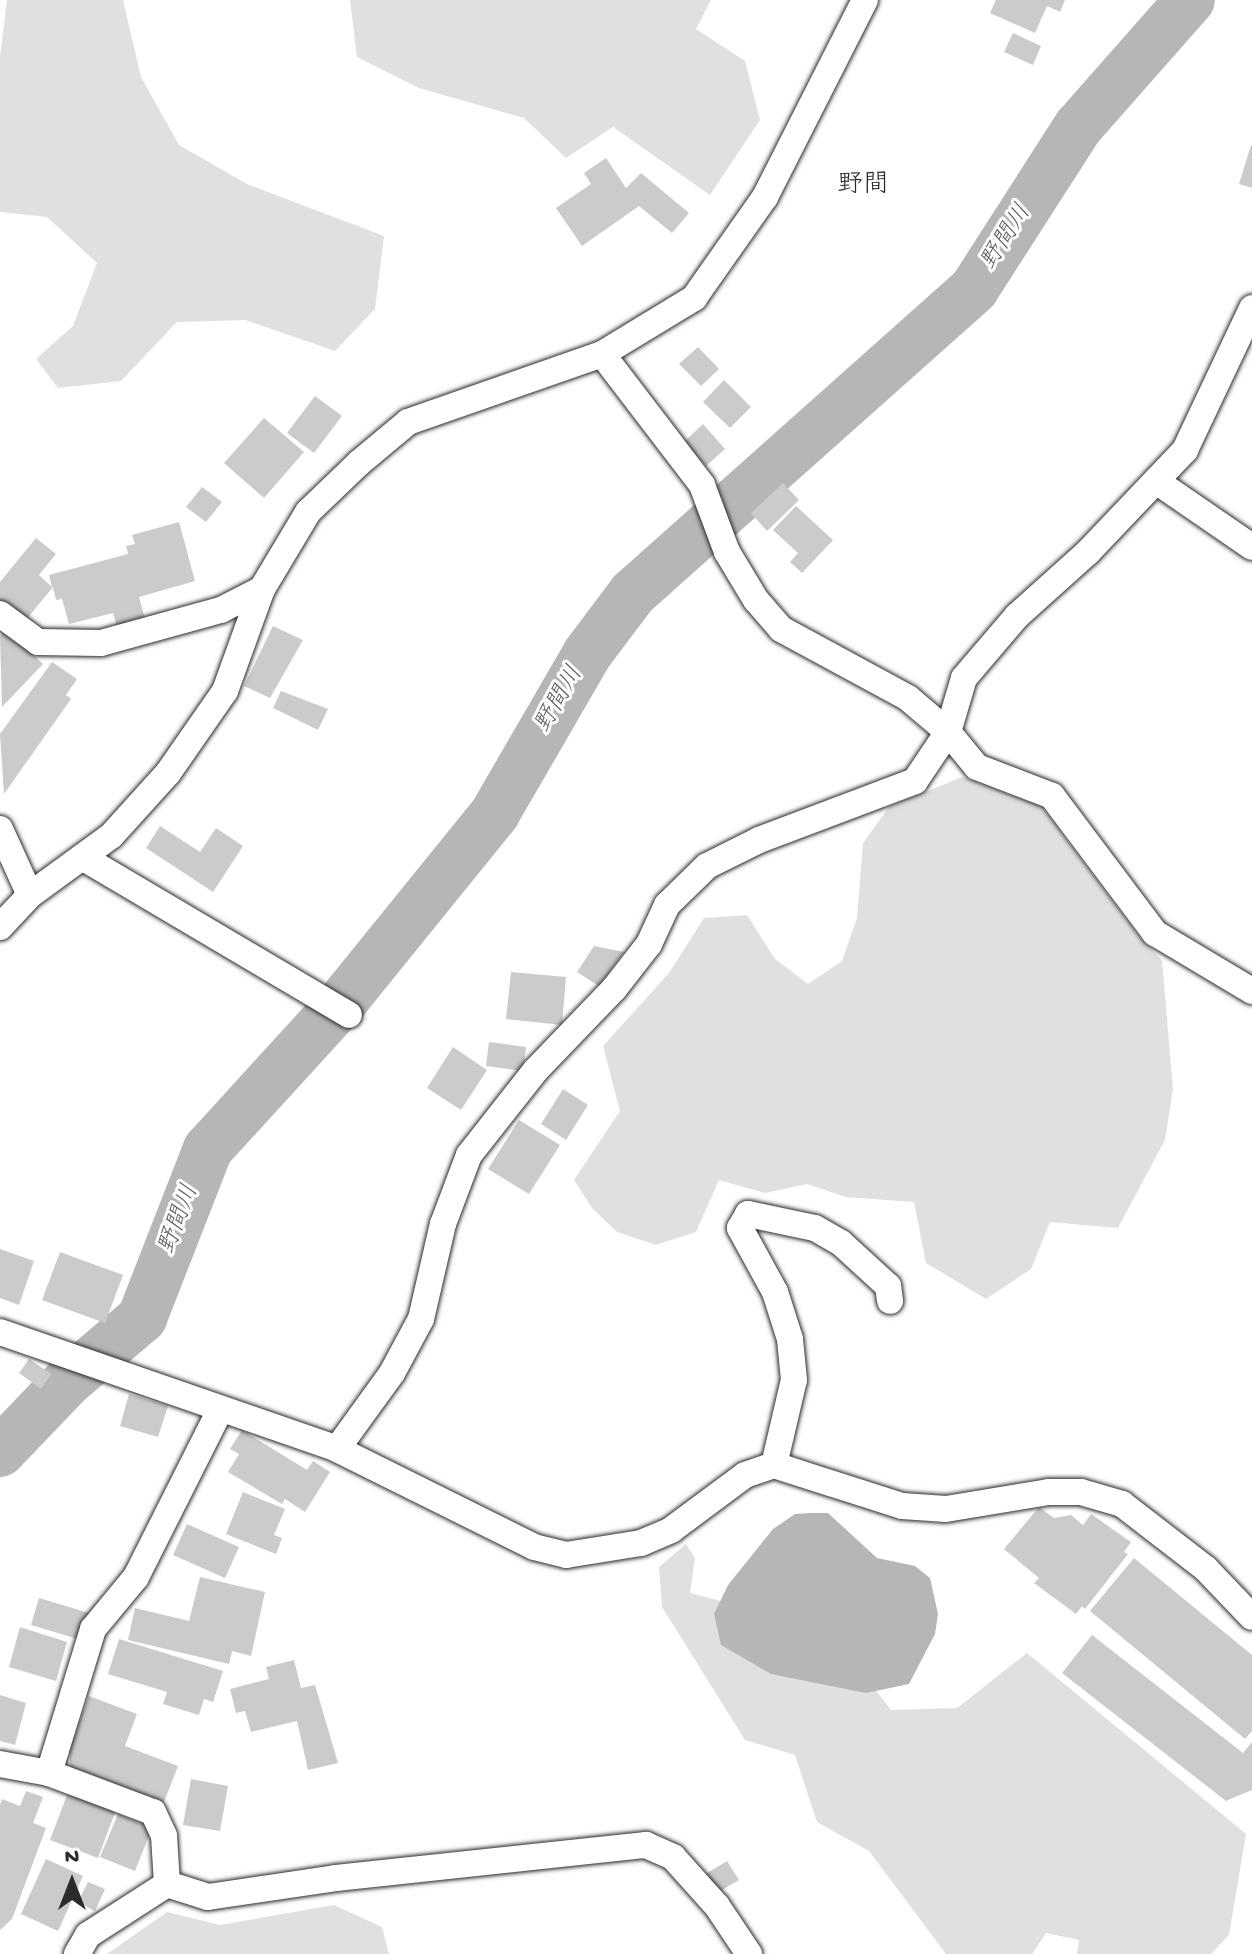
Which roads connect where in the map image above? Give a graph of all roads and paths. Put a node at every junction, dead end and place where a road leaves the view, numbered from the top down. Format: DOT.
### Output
graph roads {
  1 [pos="865,0"];
  2 [pos="1252,308"];
  3 [pos="602,354"];
  4 [pos="1156,481"];
  5 [pos="1252,547"];
  6 [pos="262,589"];
  7 [pos="0,614"];
  8 [pos="948,732"];
  9 [pos="0,829"];
  10 [pos="82,857"];
  11 [pos="30,895"];
  12 [pos="0,927"];
  13 [pos="1252,991"];
  14 [pos="349,1015"];
  15 [pos="890,1301"];
  16 [pos="0,1332"];
  17 [pos="220,1410"];
  18 [pos="337,1449"];
  19 [pos="774,1465"];
  20 [pos="1252,1617"];
  21 [pos="0,1764"];
  22 [pos="49,1773"];
  23 [pos="167,1884"];
  24 [pos="77,1954"];
  25 [pos="749,1954"];
  1 -- 3 [label="street"];
  2 -- 4 [label="street"];
  3 -- 6 [label="street"];
  3 -- 8 [label="street"];
  4 -- 5 [label="street"];
  4 -- 8 [label="street"];
  6 -- 7 [label="street"];
  6 -- 10 [label="street"];
  8 -- 13 [label="street"];
  8 -- 18 [label="street"];
  9 -- 11 [label="street"];
  10 -- 11 [label="street"];
  10 -- 14 [label="street"];
  11 -- 12 [label="street"];
  15 -- 19 [label="street"];
  16 -- 17 [label="street"];
  17 -- 18 [label="street"];
  17 -- 22 [label="street"];
  18 -- 19 [label="street"];
  19 -- 20 [label="street"];
  21 -- 22 [label="street"];
  22 -- 23 [label="street"];
  23 -- 24 [label="street"];
  23 -- 25 [label="street"];
}
